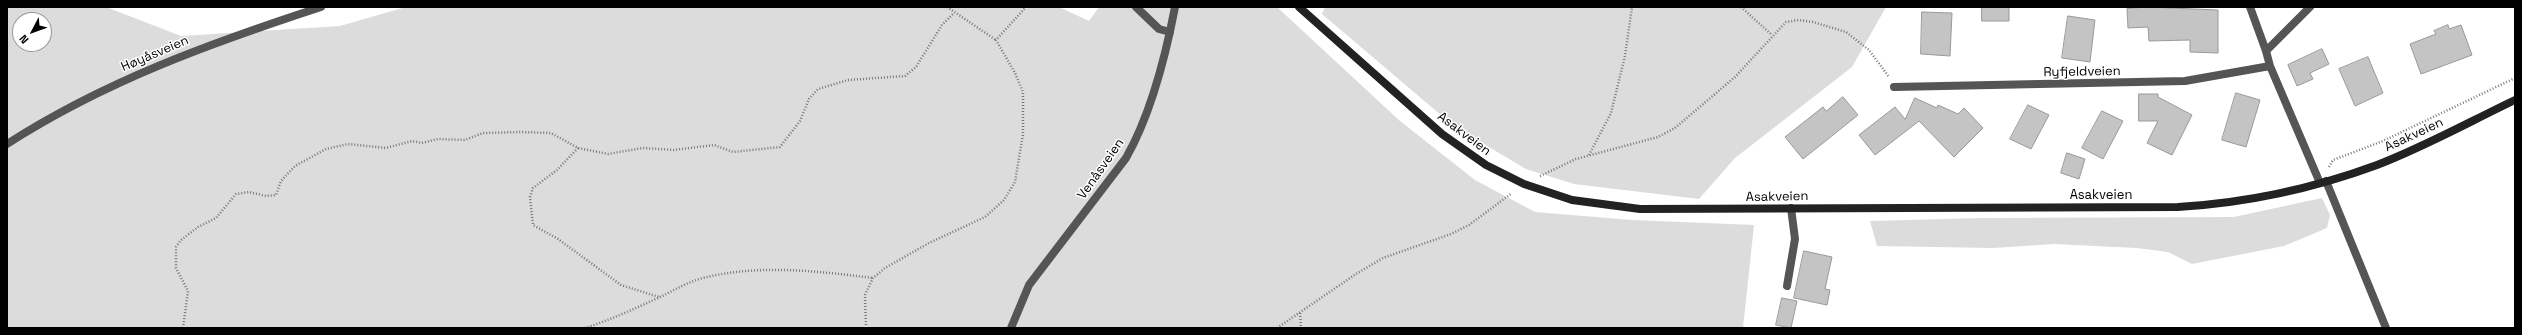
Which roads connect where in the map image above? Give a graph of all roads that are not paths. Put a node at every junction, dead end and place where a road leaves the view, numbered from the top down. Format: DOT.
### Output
graph roads {
  1 [pos="321,7"];
  2 [pos="1136,7"];
  3 [pos="1175,7"];
  4 [pos="1299,7"];
  5 [pos="2250,7"];
  6 [pos="2310,7"];
  7 [pos="1170,32"];
  8 [pos="2266,50"];
  9 [pos="2270,66"];
  10 [pos="1894,87"];
  11 [pos="2515,100"];
  12 [pos="7,144"];
  13 [pos="2323,182"];
  14 [pos="1791,208"];
  15 [pos="1787,286"];
  16 [pos="1011,328"];
  17 [pos="2386,328"];
  1 -- 12 [label="street, Høyåsveien"];
  2 -- 7 [label="street"];
  3 -- 7 [label="street, Venåsveien"];
  4 -- 14 [label="main road, Asakveien"];
  5 -- 8 [label="street"];
  6 -- 8 [label="street"];
  7 -- 16 [label="street, Venåsveien"];
  8 -- 9 [label="street"];
  9 -- 10 [label="street, Ryfjeldveien"];
  9 -- 13 [label="street"];
  11 -- 13 [label="main road, Asakveien"];
  13 -- 14 [label="main road, Asakveien"];
  13 -- 17 [label="street"];
  14 -- 15 [label="street"];
}
